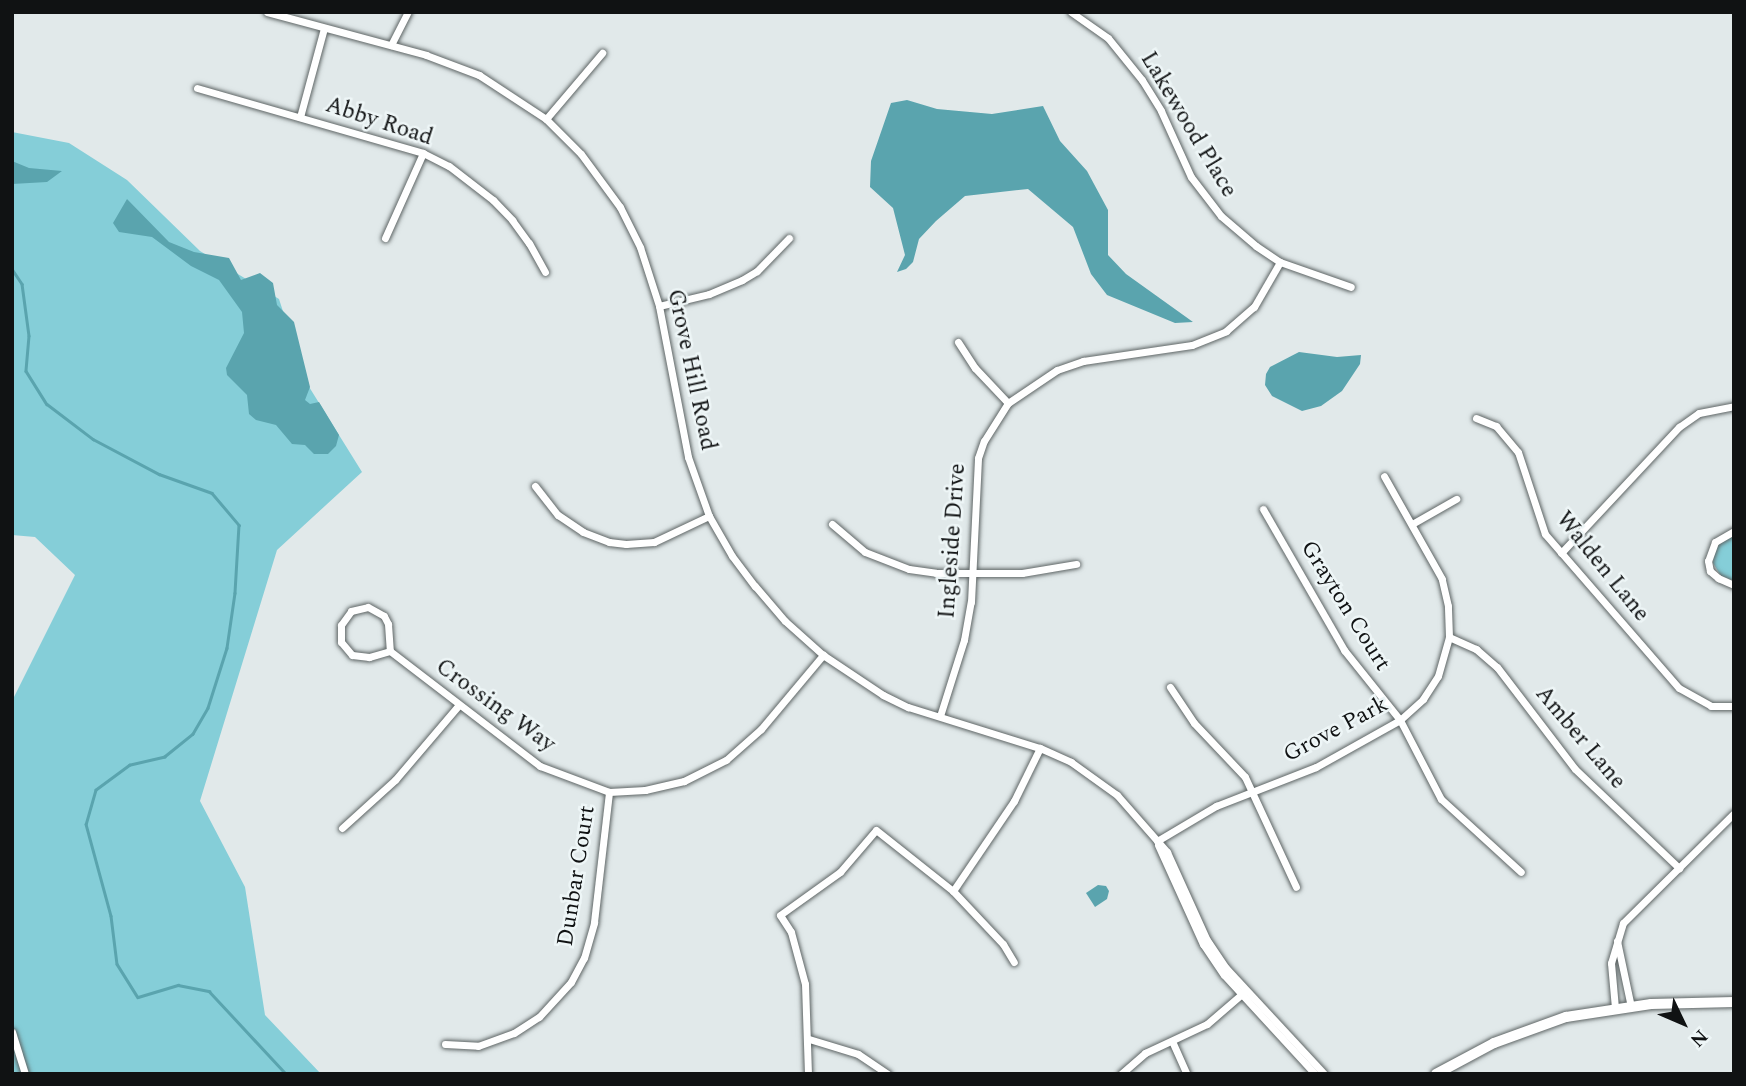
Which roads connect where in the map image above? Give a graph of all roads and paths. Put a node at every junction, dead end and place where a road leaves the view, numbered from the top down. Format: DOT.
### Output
graph roads {
  1 [pos="267,12"];
  2 [pos="408,12"];
  3 [pos="1071,12"];
  4 [pos="324,28"];
  5 [pos="391,45"];
  6 [pos="602,53"];
  7 [pos="197,88"];
  8 [pos="300,117"];
  9 [pos="546,119"];
  10 [pos="423,153"];
  11 [pos="386,238"];
  12 [pos="789,238"];
  13 [pos="1280,262"];
  14 [pos="545,272"];
  15 [pos="1351,287"];
  16 [pos="659,306"];
  17 [pos="958,342"];
  18 [pos="1008,403"];
  19 [pos="1734,406"];
  20 [pos="1476,418"];
  21 [pos="1384,476"];
  22 [pos="535,486"];
  23 [pos="1456,499"];
  24 [pos="1263,509"];
  25 [pos="709,516"];
  26 [pos="832,524"];
  27 [pos="1412,524"];
  28 [pos="1734,531"];
  29 [pos="1560,553"];
  30 [pos="1076,564"];
  31 [pos="973,573"];
  32 [pos="1734,585"];
  33 [pos="1449,637"];
  34 [pos="390,651"];
  35 [pos="823,655"];
  36 [pos="1170,687"];
  37 [pos="458,706"];
  38 [pos="1734,706"];
  39 [pos="940,716"];
  40 [pos="1401,720"];
  41 [pos="1040,748"];
  42 [pos="1254,791"];
  43 [pos="609,792"];
  44 [pos="1734,813"];
  45 [pos="342,828"];
  46 [pos="1157,841"];
  47 [pos="1679,868"];
  48 [pos="1521,872"];
  49 [pos="1296,887"];
  50 [pos="953,891"];
  51 [pos="1617,941"];
  52 [pos="1014,962"];
  53 [pos="1244,992"];
  54 [pos="1734,1002"];
  55 [pos="1631,1007"];
  56 [pos="1615,1008"];
  57 [pos="12,1032"];
  58 [pos="809,1039"];
  59 [pos="1172,1041"];
  60 [pos="445,1044"];
  61 [pos="24,1074"];
  62 [pos="808,1074"];
  63 [pos="888,1074"];
  64 [pos="1121,1074"];
  65 [pos="1186,1074"];
  66 [pos="1315,1074"];
  67 [pos="1324,1074"];
  68 [pos="1436,1074"];
  1 -- 4 [label="street, Grove Hill Road"];
  2 -- 5 [label="street"];
  3 -- 13 [label="street, Lakewood Place"];
  4 -- 5 [label="street, Grove Hill Road"];
  4 -- 8 [label="street"];
  5 -- 9 [label="street, Grove Hill Road"];
  6 -- 9 [label="street"];
  7 -- 8 [label="street, Abby Road"];
  8 -- 10 [label="street, Abby Road"];
  9 -- 16 [label="street, Grove Hill Road"];
  10 -- 11 [label="street"];
  10 -- 14 [label="street, Abby Road"];
  12 -- 16 [label="street"];
  13 -- 15 [label="street, Lakewood Place"];
  13 -- 18 [label="street, Ingleside Drive"];
  16 -- 25 [label="street, Grove Hill Road"];
  17 -- 18 [label="street"];
  18 -- 31 [label="street, Ingleside Drive"];
  19 -- 29 [label="street"];
  20 -- 29 [label="street, Walden Lane"];
  21 -- 27 [label="street, Grove Park"];
  22 -- 25 [label="street"];
  23 -- 27 [label="street"];
  24 -- 40 [label="street, Grayton Court"];
  25 -- 35 [label="street, Grove Hill Road"];
  26 -- 31 [label="street"];
  27 -- 33 [label="street, Grove Park"];
  28 -- 32 [label="street"];
  29 -- 38 [label="street, Walden Lane"];
  30 -- 31 [label="street"];
  31 -- 39 [label="street, Ingleside Drive"];
  33 -- 40 [label="street, Grove Park"];
  33 -- 47 [label="street, Amber Lane"];
  34 -- 34 [label="street"];
  34 -- 37 [label="street, Crossing Way"];
  35 -- 39 [label="street, Grove Hill Road"];
  35 -- 43 [label="street, Crossing Way"];
  36 -- 42 [label="street"];
  37 -- 43 [label="street, Crossing Way"];
  37 -- 45 [label="street"];
  39 -- 41 [label="street, Grove Hill Road"];
  40 -- 42 [label="street, Grove Park"];
  40 -- 48 [label="street, Grayton Court"];
  41 -- 46 [label="street, Grove Hill Road"];
  41 -- 50 [label="street"];
  42 -- 46 [label="street, Grove Park"];
  42 -- 49 [label="street"];
  43 -- 60 [label="street, Dunbar Court"];
  44 -- 47 [label="street"];
  46 -- 53 [label="street, Grove Hill Road"];
  47 -- 51 [label="street"];
  50 -- 52 [label="street"];
  50 -- 58 [label="street"];
  51 -- 55 [label="street"];
  51 -- 56 [label="street"];
  53 -- 59 [label="street"];
  53 -- 66 [label="street, Grove Hill Road"];
  53 -- 67 [label="street, Grove Hill Road"];
  54 -- 55 [label="street"];
  55 -- 56 [label="street"];
  56 -- 68 [label="street"];
  57 -- 61 [label="street"];
  58 -- 62 [label="street"];
  58 -- 63 [label="street"];
  59 -- 64 [label="street"];
  59 -- 65 [label="street"];
}
